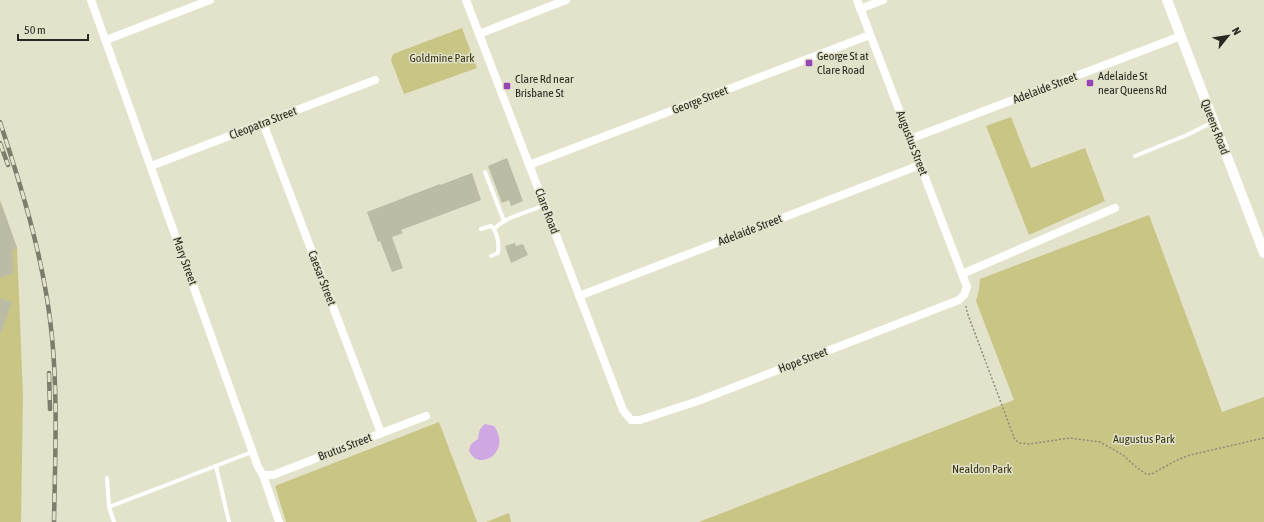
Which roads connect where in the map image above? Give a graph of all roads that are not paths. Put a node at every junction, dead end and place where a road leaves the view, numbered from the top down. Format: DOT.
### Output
graph roads {
  1 [pos="91,0"];
  2 [pos="207,0"];
  3 [pos="466,0"];
  4 [pos="566,0"];
  5 [pos="857,0"];
  6 [pos="883,0"];
  7 [pos="1167,0"];
  8 [pos="860,9"];
  9 [pos="479,34"];
  10 [pos="870,35"];
  11 [pos="1181,36"];
  12 [pos="106,40"];
  13 [pos="375,80"];
  14 [pos="1213,122"];
  15 [pos="263,124"];
  16 [pos="910,139"];
  17 [pos="1135,156"];
  18 [pos="529,165"];
  19 [pos="920,165"];
  20 [pos="151,166"];
  21 [pos="485,172"];
  22 [pos="545,205"];
  23 [pos="1115,208"];
  24 [pos="504,221"];
  25 [pos="481,229"];
  26 [pos="494,229"];
  27 [pos="1264,253"];
  28 [pos="491,256"];
  29 [pos="962,274"];
  30 [pos="965,291"];
  31 [pos="579,296"];
  32 [pos="426,416"];
  33 [pos="631,420"];
  34 [pos="381,433"];
  35 [pos="252,452"];
  36 [pos="216,466"];
  37 [pos="262,475"];
  38 [pos="107,478"];
  39 [pos="109,507"];
  40 [pos="114,522"];
  41 [pos="229,522"];
  42 [pos="279,522"];
  1 -- 12 [label="street, Mary Street"];
  2 -- 12 [label="street"];
  3 -- 9 [label="street, Clare Road"];
  4 -- 9 [label="street"];
  5 -- 8 [label="street, Augustus Street"];
  6 -- 8 [label="street"];
  7 -- 11 [label="street, Queens Road"];
  8 -- 10 [label="street, Augustus Street"];
  9 -- 18 [label="street, Clare Road"];
  10 -- 16 [label="street, Augustus Street"];
  10 -- 18 [label="street, George Street"];
  11 -- 14 [label="street, Queens Road"];
  11 -- 16 [label="street, Adelaide Street"];
  12 -- 20 [label="street, Mary Street"];
  13 -- 15 [label="street, Cleopatra Street"];
  14 -- 17 [label="lane"];
  14 -- 27 [label="street, Queens Road"];
  15 -- 20 [label="street, Cleopatra Street"];
  15 -- 34 [label="street, Caesar Street"];
  16 -- 19 [label="street, Augustus Street"];
  18 -- 22 [label="street, Clare Road"];
  19 -- 29 [label="street, Augustus Street"];
  19 -- 31 [label="street, Adelaide Street"];
  20 -- 35 [label="street, Mary Street"];
  21 -- 24 [label="lane"];
  22 -- 24 [label="lane"];
  22 -- 31 [label="street, Clare Road"];
  23 -- 29 [label="street"];
  24 -- 26 [label="lane"];
  25 -- 26 [label="lane"];
  26 -- 28 [label="lane"];
  29 -- 30 [label="street, Augustus Street"];
  30 -- 33 [label="street, Hope Street"];
  31 -- 33 [label="street, Clare Road"];
  32 -- 34 [label="street, Brutus Street"];
  34 -- 37 [label="street, Brutus Street"];
  35 -- 36 [label="lane"];
  35 -- 37 [label="street, Mary Street"];
  36 -- 39 [label="lane"];
  36 -- 41 [label="lane"];
  37 -- 42 [label="street, Mary Street"];
  38 -- 39 [label="lane"];
  39 -- 40 [label="lane"];
}
